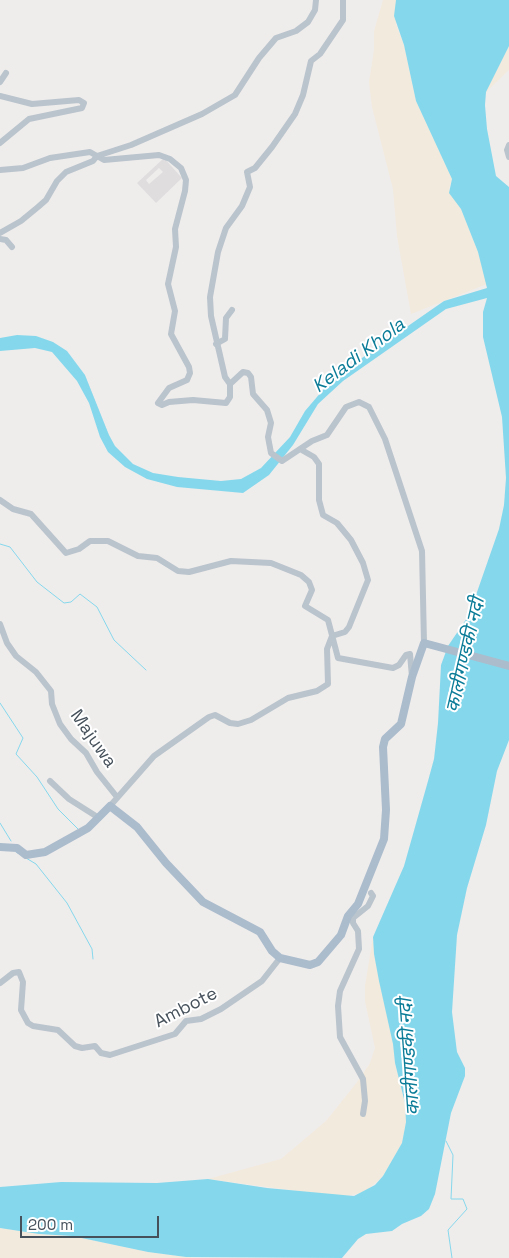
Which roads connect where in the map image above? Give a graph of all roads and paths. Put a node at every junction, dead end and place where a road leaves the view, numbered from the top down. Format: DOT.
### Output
graph roads {
  1 [pos="316,0"];
  2 [pos="343,0"];
  3 [pos="6,73"];
  4 [pos="0,82"];
  5 [pos="0,96"];
  6 [pos="0,143"];
  7 [pos="509,145"];
  8 [pos="97,156"];
  9 [pos="509,157"];
  10 [pos="0,170"];
  11 [pos="0,233"];
  12 [pos="0,239"];
  13 [pos="12,247"];
  14 [pos="232,310"];
  15 [pos="216,344"];
  16 [pos="230,384"];
  17 [pos="300,449"];
  18 [pos="0,500"];
  19 [pos="0,624"];
  20 [pos="332,636"];
  21 [pos="424,643"];
  22 [pos="509,666"];
  23 [pos="412,677"];
  24 [pos="50,781"];
  25 [pos="117,797"];
  26 [pos="110,806"];
  27 [pos="99,818"];
  28 [pos="0,847"];
  29 [pos="358,904"];
  30 [pos="280,958"];
  31 [pos="0,983"];
  32 [pos="363,1114"];
  1 -- 8 [label="street"];
  2 -- 15 [label="street"];
  3 -- 4 [label="street"];
  5 -- 6 [label="street"];
  7 -- 9 [label="street"];
  8 -- 10 [label="street"];
  8 -- 11 [label="street"];
  8 -- 16 [label="street"];
  12 -- 13 [label="street"];
  14 -- 15 [label="street"];
  15 -- 16 [label="street"];
  16 -- 17 [label="street"];
  17 -- 20 [label="street"];
  17 -- 21 [label="street"];
  18 -- 20 [label="street"];
  19 -- 25 [label="street, Majuwa"];
  20 -- 23 [label="street"];
  20 -- 25 [label="street"];
  21 -- 22 [label="main road"];
  21 -- 23 [label="main road"];
  23 -- 29 [label="main road"];
  24 -- 27 [label="street"];
  25 -- 26 [label="street"];
  26 -- 27 [label="main road"];
  26 -- 30 [label="main road"];
  27 -- 28 [label="main road"];
  29 -- 30 [label="main road"];
  29 -- 32 [label="street"];
  30 -- 31 [label="street, Ambote"];
}
